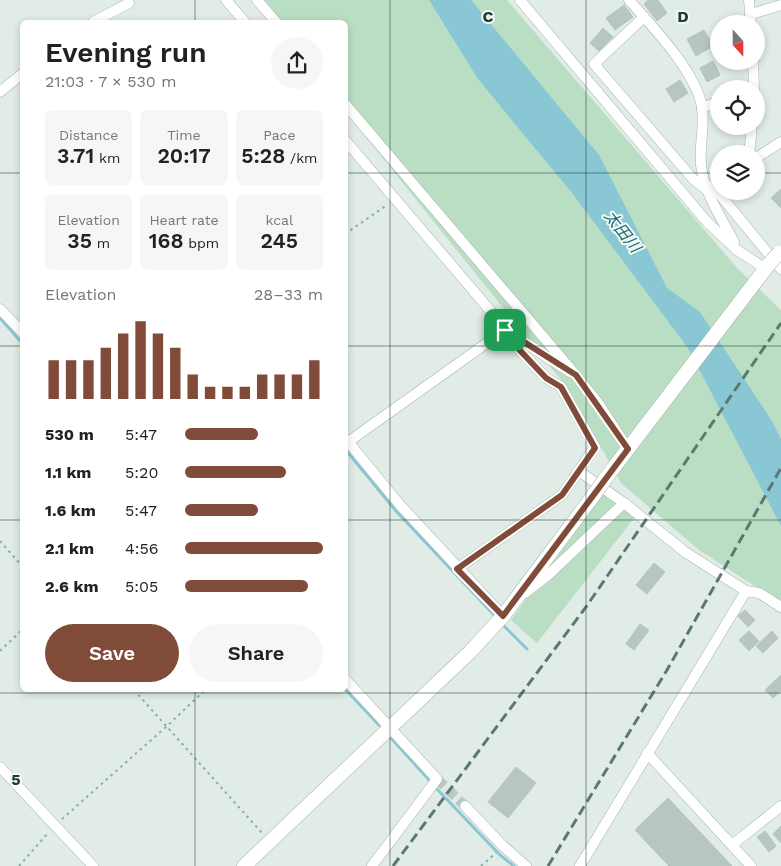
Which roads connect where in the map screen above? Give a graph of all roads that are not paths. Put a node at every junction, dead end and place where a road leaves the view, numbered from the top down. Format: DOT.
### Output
graph roads {
  1 [pos="226,0"];
  2 [pos="257,0"];
  3 [pos="520,0"];
  4 [pos="629,0"];
  5 [pos="748,0"];
  6 [pos="130,1"];
  7 [pos="781,5"];
  8 [pos="750,15"];
  9 [pos="760,15"];
  10 [pos="644,17"];
  11 [pos="97,20"];
  12 [pos="243,20"];
  13 [pos="274,20"];
  14 [pos="20,76"];
  15 [pos="0,92"];
  16 [pos="710,105"];
  17 [pos="348,108"];
  18 [pos="702,108"];
  19 [pos="781,142"];
  20 [pos="348,144"];
  21 [pos="765,152"];
  22 [pos="710,180"];
  23 [pos="710,185"];
  24 [pos="718,200"];
  25 [pos="723,200"];
  26 [pos="738,250"];
  27 [pos="780,252"];
  28 [pos="772,268"];
  29 [pos="0,309"];
  30 [pos="20,330"];
  31 [pos="505,330"];
  32 [pos="576,375"];
  33 [pos="348,439"];
  34 [pos="348,441"];
  35 [pos="629,447"];
  36 [pos="580,472"];
  37 [pos="624,503"];
  38 [pos="457,569"];
  39 [pos="746,591"];
  40 [pos="518,596"];
  41 [pos="781,607"];
  42 [pos="503,616"];
  43 [pos="348,682"];
  44 [pos="390,727"];
  45 [pos="647,753"];
  46 [pos="0,767"];
  47 [pos="465,806"];
  48 [pos="781,806"];
  49 [pos="732,845"];
  50 [pos="93,866"];
  51 [pos="244,866"];
  52 [pos="372,866"];
  53 [pos="526,866"];
  54 [pos="580,866"];
  55 [pos="751,866"];
  1 -- 12 [label="street"];
  2 -- 13 [label="street"];
  3 -- 26 [label="street"];
  4 -- 10 [label="street"];
  5 -- 8 [label="street"];
  6 -- 11 [label="street"];
  7 -- 9 [label="street"];
  10 -- 18 [label="street"];
  10 -- 23 [label="street"];
  14 -- 15 [label="street"];
  16 -- 18 [label="street"];
  17 -- 32 [label="street"];
  18 -- 22 [label="street"];
  19 -- 21 [label="street"];
  20 -- 31 [label="street"];
  24 -- 26 [label="street"];
  25 -- 28 [label="street"];
  26 -- 28 [label="street"];
  27 -- 28 [label="street, bridge"];
  28 -- 35 [label="street"];
  29 -- 30 [label="street"];
  31 -- 32 [label="street"];
  31 -- 33 [label="street"];
  31 -- 36 [label="street"];
  32 -- 35 [label="street"];
  34 -- 38 [label="street"];
  35 -- 40 [label="street, bridge"];
  36 -- 37 [label="street"];
  36 -- 38 [label="street"];
  37 -- 39 [label="street"];
  37 -- 40 [label="street"];
  38 -- 42 [label="street"];
  39 -- 41 [label="street"];
  39 -- 45 [label="street"];
  40 -- 42 [label="street"];
  42 -- 44 [label="street"];
  43 -- 44 [label="street"];
  44 -- 51 [label="street"];
  44 -- 52 [label="street"];
  45 -- 49 [label="street"];
  45 -- 54 [label="street"];
  46 -- 50 [label="street"];
  47 -- 53 [label="street"];
  48 -- 49 [label="street"];
  49 -- 55 [label="street"];
}
